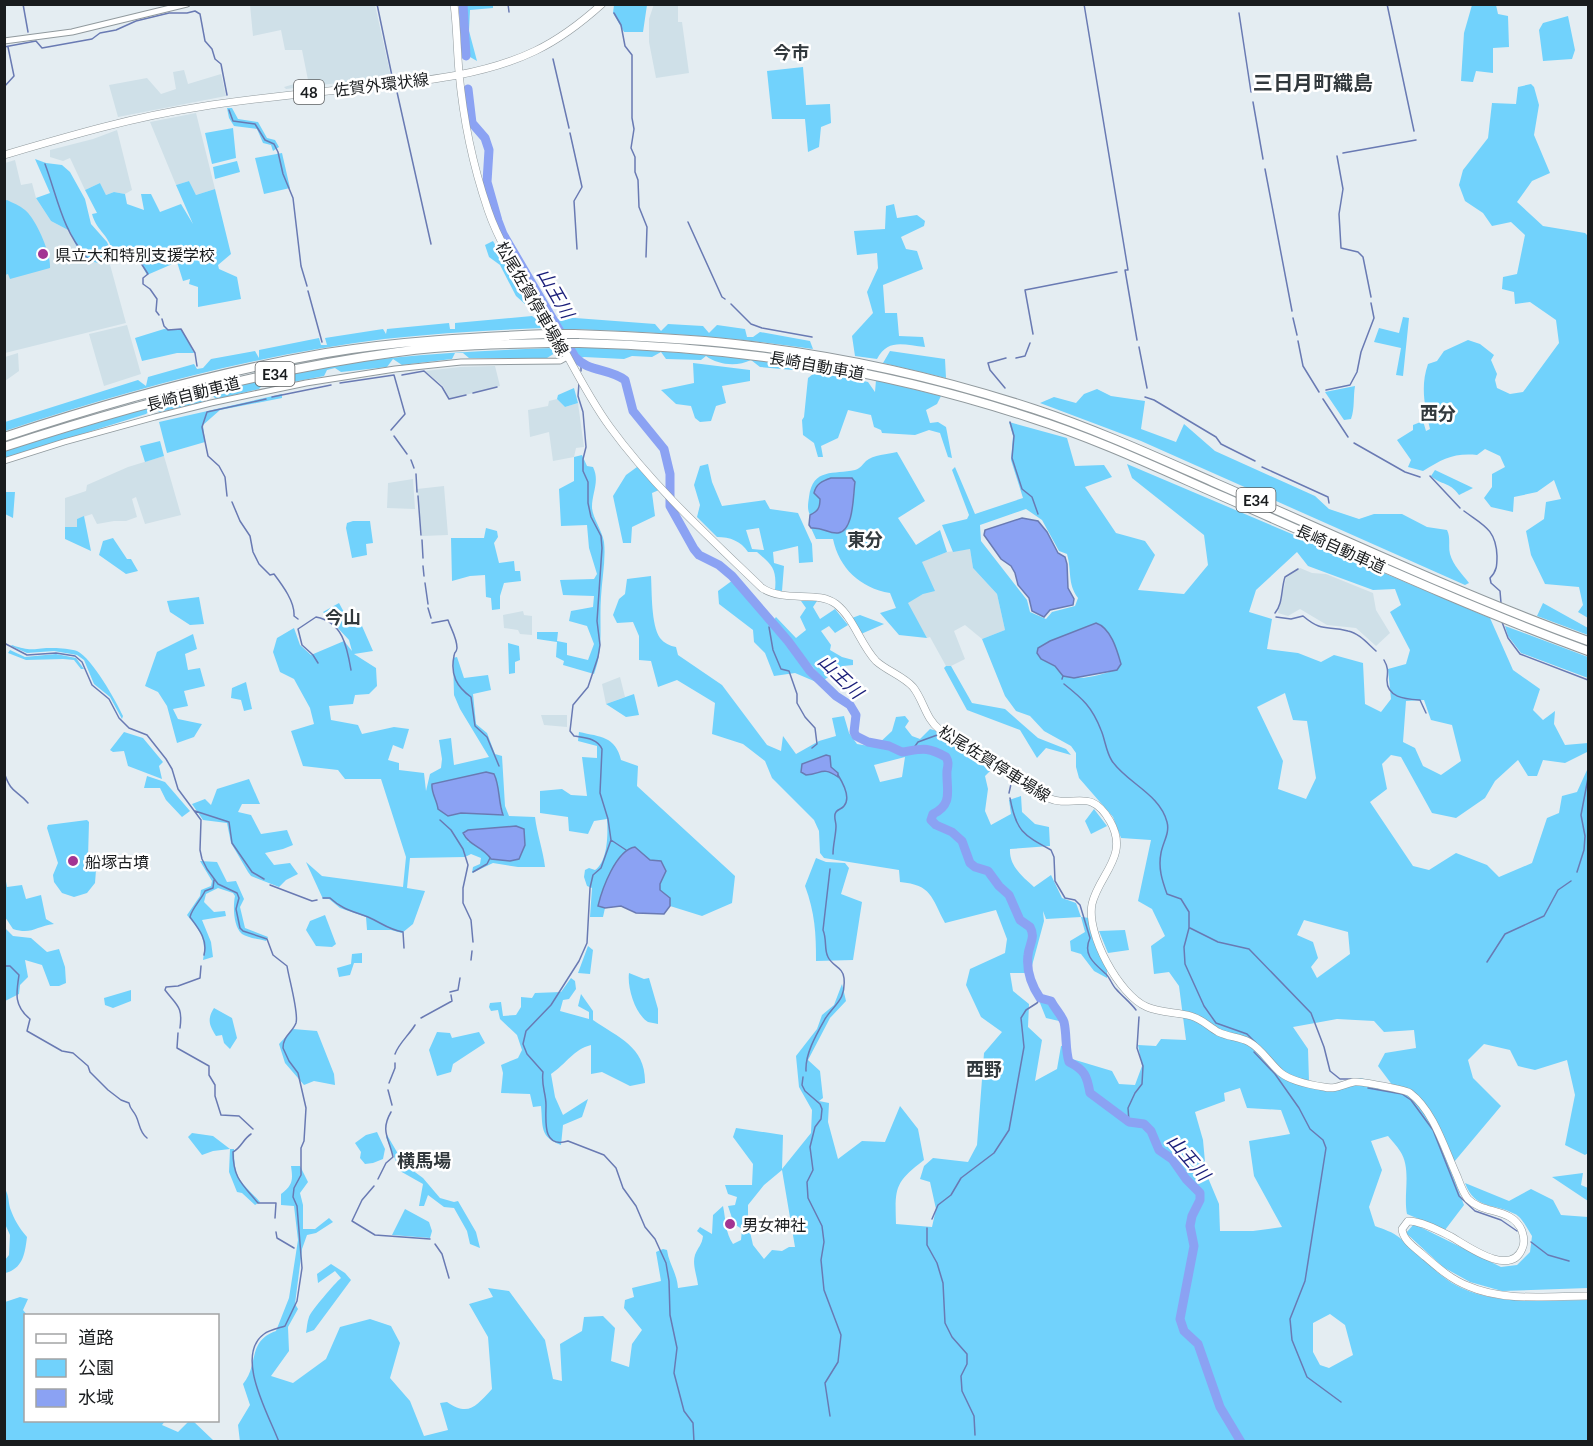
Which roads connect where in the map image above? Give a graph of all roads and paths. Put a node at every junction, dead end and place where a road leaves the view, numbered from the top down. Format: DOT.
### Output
graph roads {
  1 [pos="187,4"];
  2 [pos="454,4"];
  3 [pos="602,4"];
  4 [pos="4,41"];
  5 [pos="459,74"];
  6 [pos="4,155"];
  7 [pos="550,338"];
  8 [pos="567,357"];
  9 [pos="1034,414"];
  10 [pos="4,437"];
  11 [pos="4,447"];
  12 [pos="4,461"];
  13 [pos="1588,641"];
  14 [pos="1588,651"];
  15 [pos="1588,1296"];
  1 -- 4 [label="street"];
  2 -- 5 [label="main road, 松尾佐賀停車場線"];
  3 -- 5 [label="main road, 佐賀外環状線 / 48"];
  5 -- 6 [label="main road, 佐賀外環状線 / 48"];
  5 -- 8 [label="main road, 松尾佐賀停車場線"];
  7 -- 9 [label="highway, 長崎自動車道 / E34, bridge"];
  7 -- 10 [label="highway, 長崎自動車道 / E34"];
  7 -- 11 [label="highway, 長崎自動車道 / E34"];
  8 -- 12 [label="street"];
  8 -- 15 [label="main road, 松尾佐賀停車場線"];
  9 -- 13 [label="highway, 長崎自動車道 / E34"];
  9 -- 14 [label="highway, 長崎自動車道 / E34"];
}
